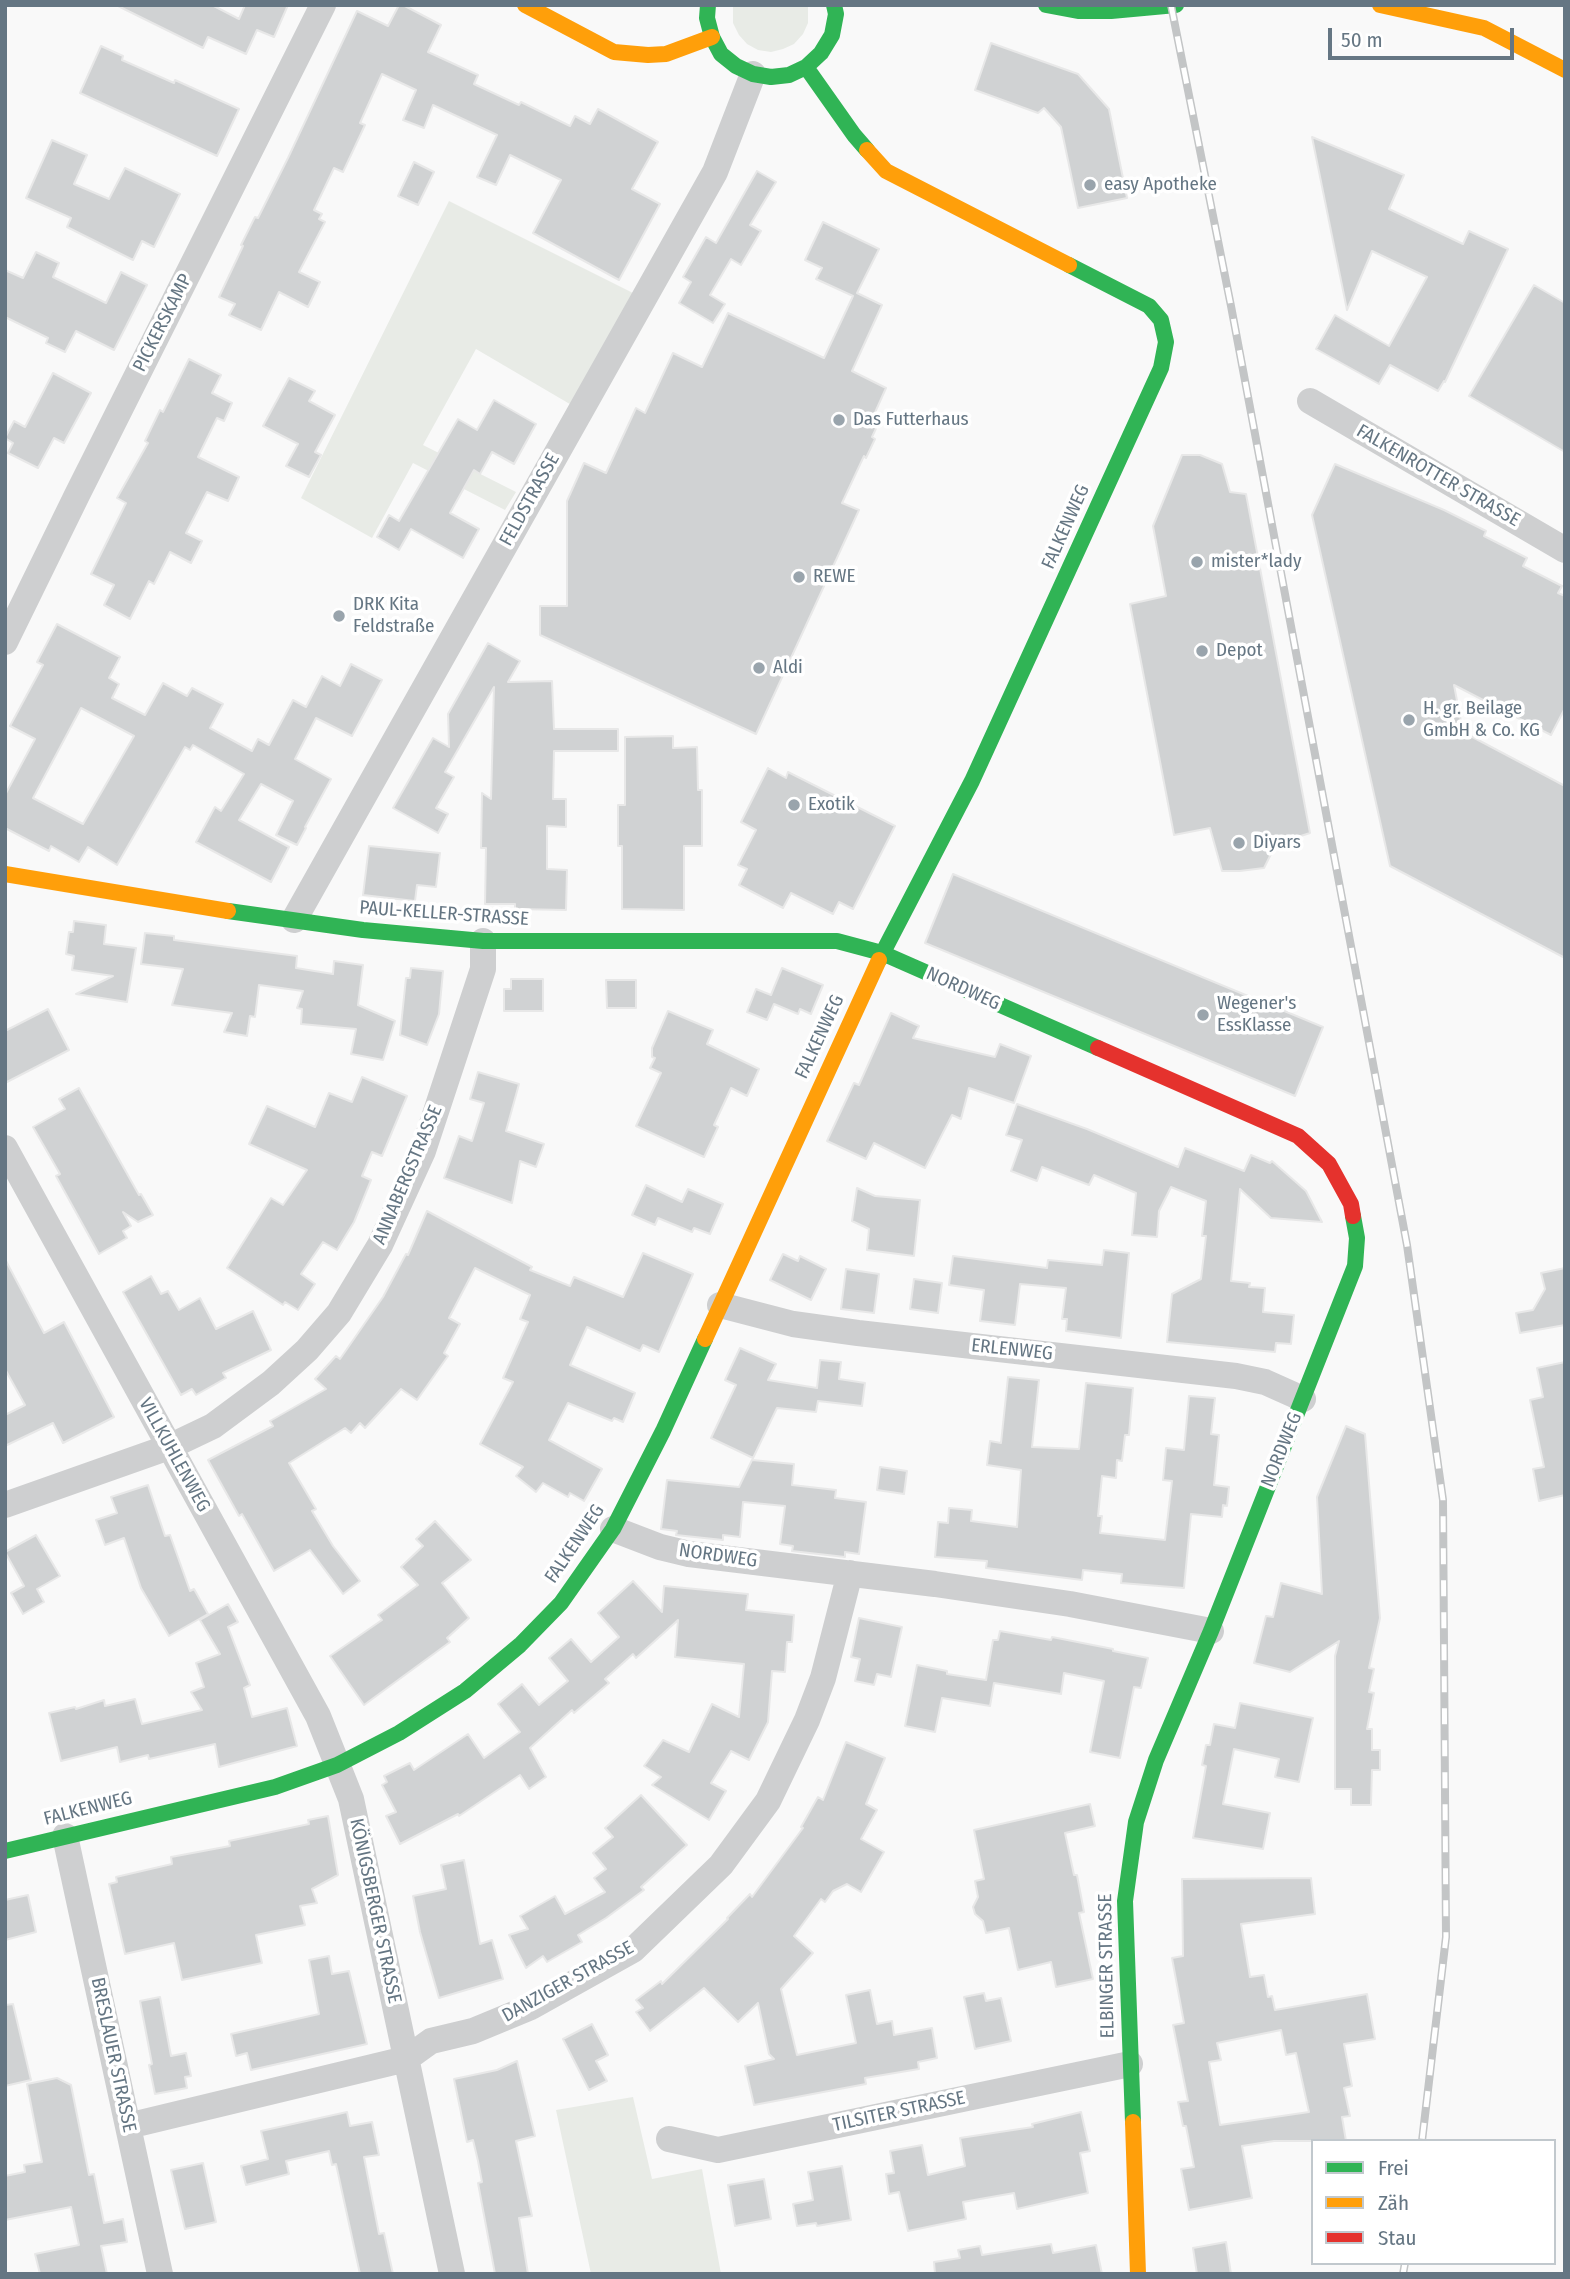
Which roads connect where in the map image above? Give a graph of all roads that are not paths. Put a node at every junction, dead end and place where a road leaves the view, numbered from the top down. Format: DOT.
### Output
graph roads {
  1 [pos="323,5"];
  2 [pos="525,5"];
  3 [pos="708,5"];
  4 [pos="852,5"];
  5 [pos="1046,5"];
  6 [pos="1176,5"];
  7 [pos="1380,5"];
  8 [pos="835,10"];
  9 [pos="712,37"];
  10 [pos="806,67"];
  11 [pos="1565,70"];
  12 [pos="753,74"];
  13 [pos="1310,401"];
  14 [pos="1565,551"];
  15 [pos="5,642"];
  16 [pos="5,874"];
  17 [pos="294,920"];
  18 [pos="483,941"];
  19 [pos="882,953"];
  20 [pos="5,1148"];
  21 [pos="720,1305"];
  22 [pos="1303,1399"];
  23 [pos="169,1447"];
  24 [pos="5,1505"];
  25 [pos="613,1529"];
  26 [pos="850,1573"];
  27 [pos="1211,1631"];
  28 [pos="337,1765"];
  29 [pos="65,1836"];
  30 [pos="5,1852"];
  31 [pos="406,2059"];
  32 [pos="1130,2064"];
  33 [pos="128,2126"];
  34 [pos="669,2139"];
  35 [pos="160,2274"];
  36 [pos="452,2274"];
  37 [pos="1138,2274"];
  1 -- 15 [label="street, PICKERSKAMP"];
  2 -- 9 [label="main road"];
  3 -- 9 [label="main road"];
  4 -- 8 [label="main road"];
  5 -- 6 [label="main road"];
  7 -- 11 [label="main road"];
  8 -- 10 [label="main road"];
  9 -- 12 [label="main road"];
  10 -- 12 [label="main road"];
  10 -- 19 [label="main road, FALKENWEG"];
  12 -- 17 [label="street, FELDSTRASSE"];
  13 -- 14 [label="street, FALKENROTTER STRASSE"];
  16 -- 17 [label="main road, PAUL-KELLER-STRASSE"];
  17 -- 18 [label="main road, PAUL-KELLER-STRASSE"];
  18 -- 19 [label="main road, PAUL-KELLER-STRASSE"];
  18 -- 23 [label="street, ANNABERGSTRASSE"];
  19 -- 21 [label="main road, FALKENWEG"];
  19 -- 22 [label="main road, NORDWEG"];
  20 -- 23 [label="street, VILLKUHLENWEG"];
  21 -- 22 [label="street, ERLENWEG"];
  21 -- 25 [label="main road, FALKENWEG"];
  22 -- 27 [label="main road, NORDWEG"];
  23 -- 24 [label="street, ANNABERGSTRASSE"];
  23 -- 28 [label="street, VILLKUHLENWEG"];
  25 -- 26 [label="street, NORDWEG"];
  25 -- 28 [label="main road, FALKENWEG"];
  26 -- 27 [label="street, NORDWEG"];
  26 -- 31 [label="street, DANZIGER STRASSE"];
  27 -- 32 [label="main road, ELBINGER STRASSE"];
  28 -- 29 [label="main road, FALKENWEG"];
  28 -- 31 [label="street, KÖNIGSBERGER STRASSE"];
  29 -- 30 [label="main road, FALKENWEG"];
  29 -- 33 [label="street, BRESLAUER STRASSE"];
  31 -- 33 [label="street"];
  31 -- 36 [label="street, KÖNIGSBERGER STRASSE"];
  32 -- 34 [label="street, TILSITER STRASSE"];
  32 -- 37 [label="main road, ELBINGER STRASSE"];
  33 -- 35 [label="street, BRESLAUER STRASSE"];
}
